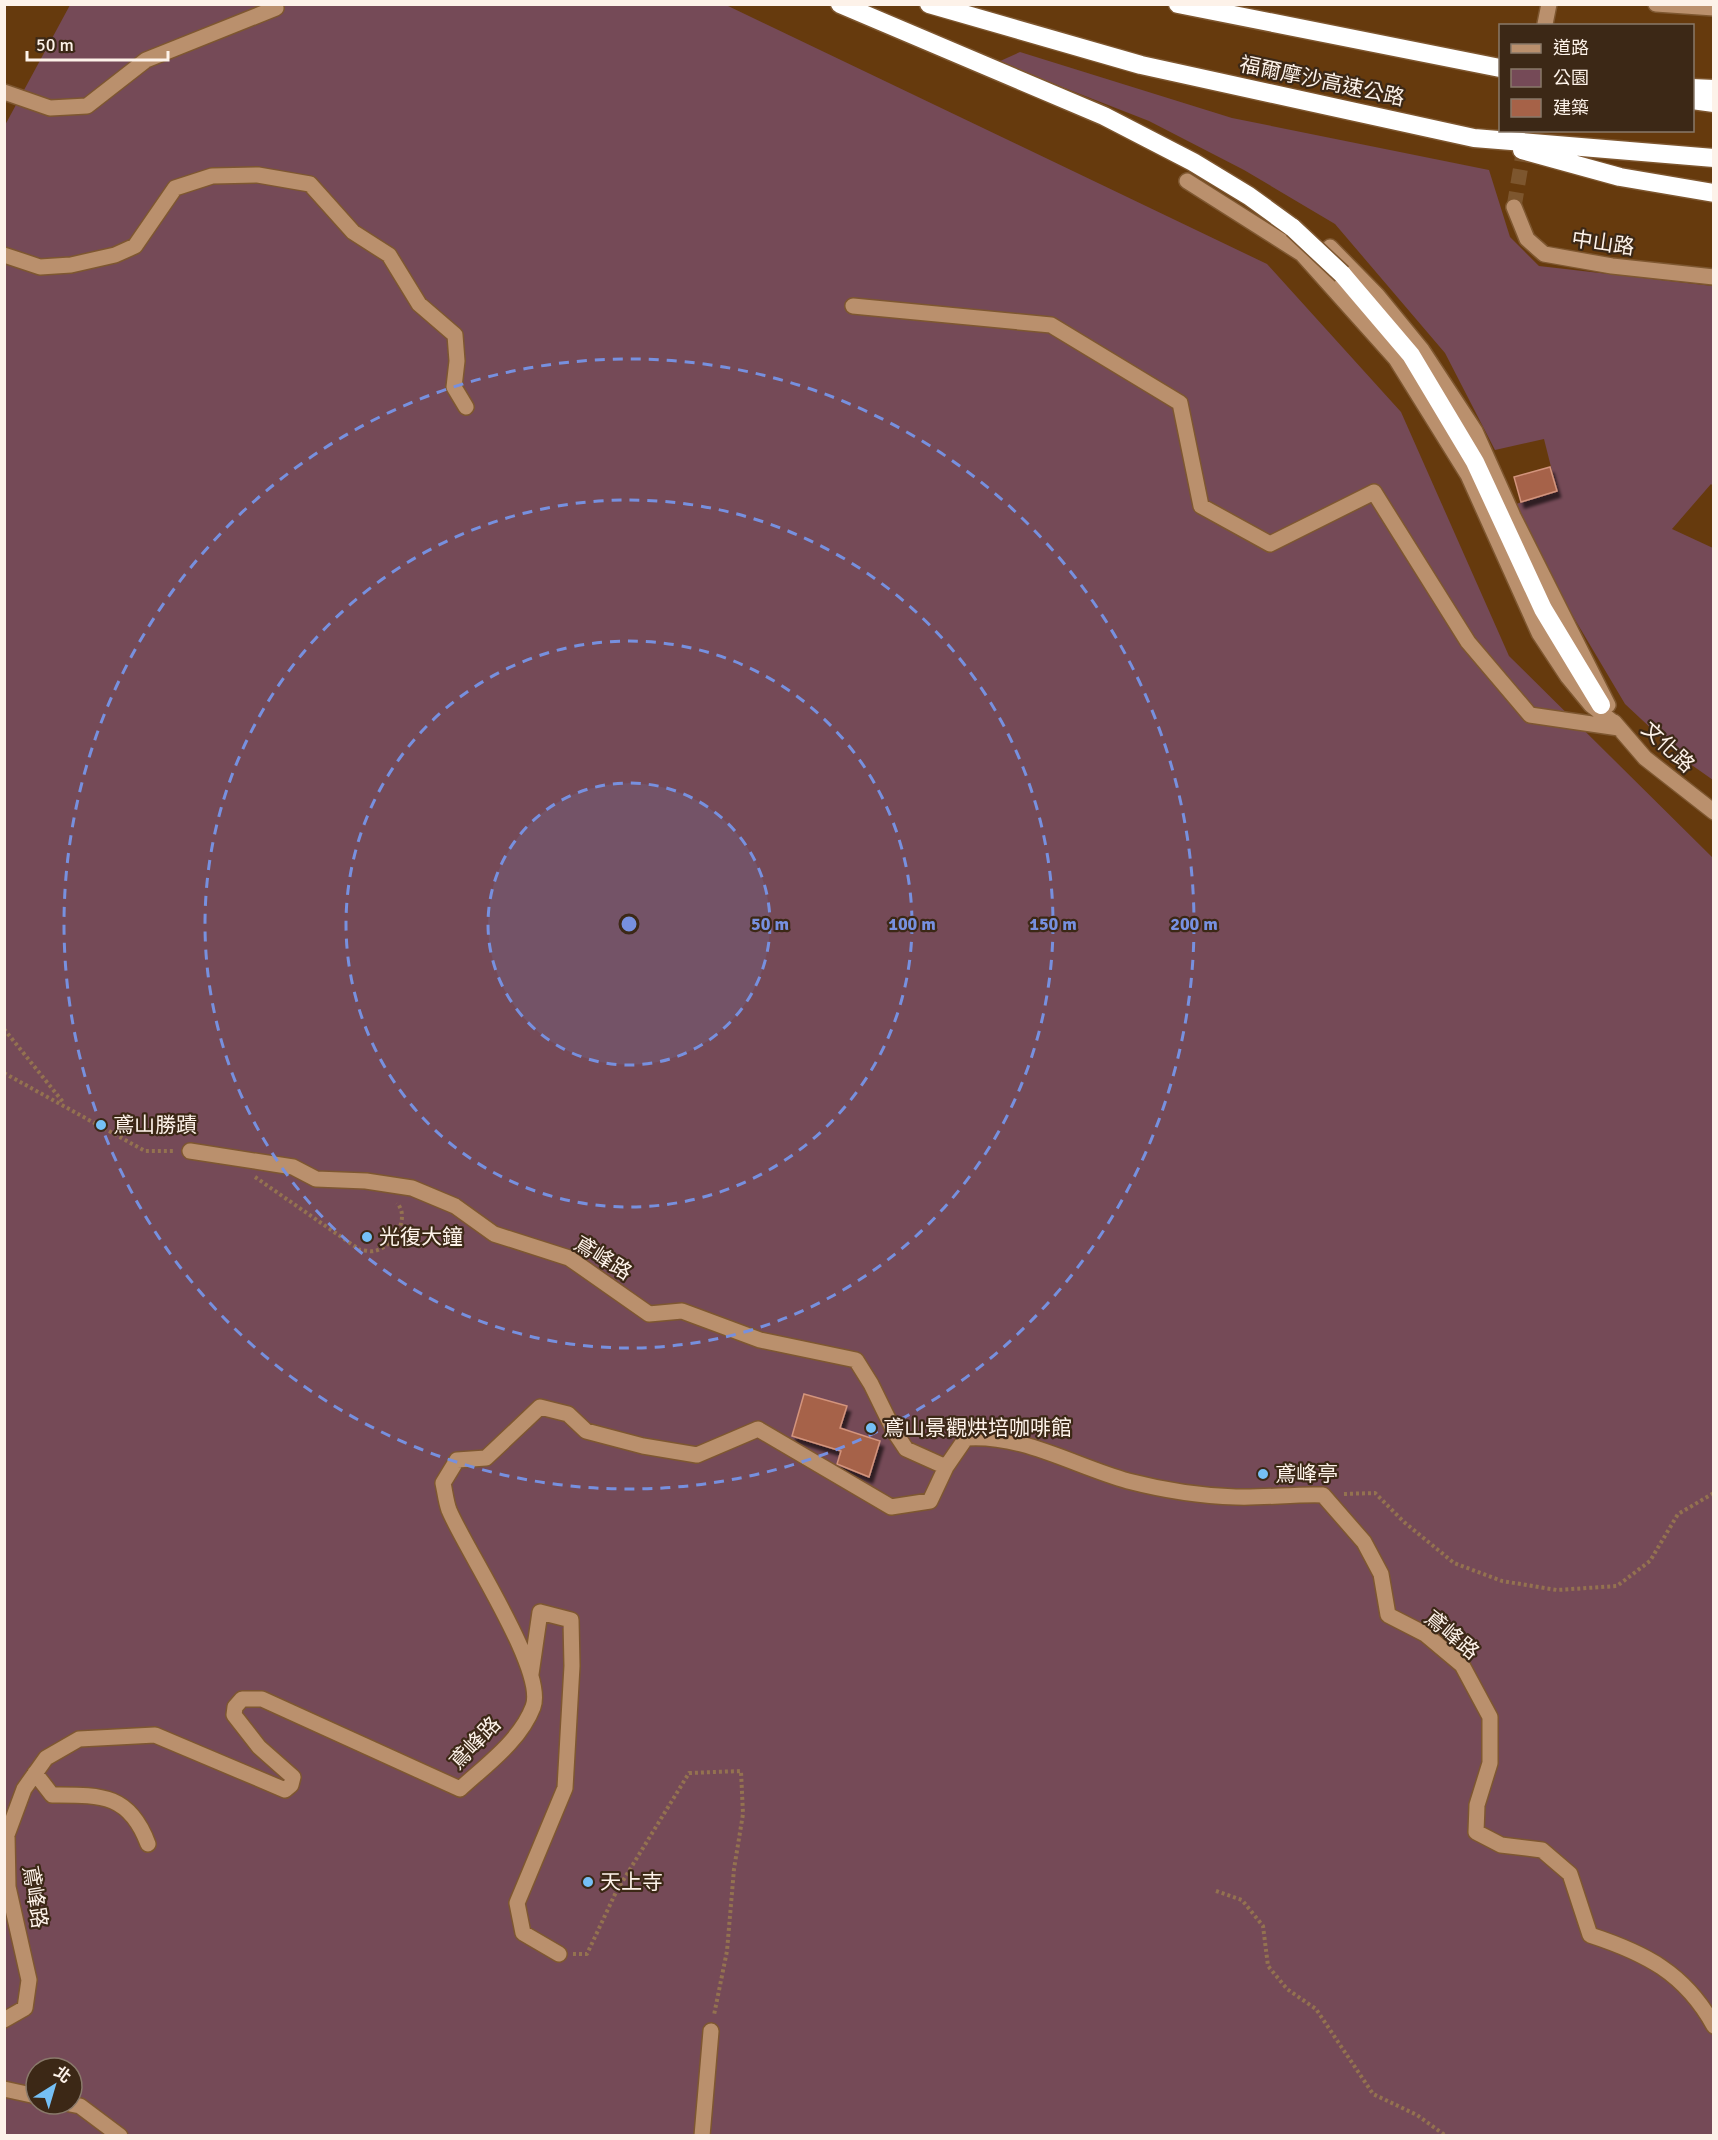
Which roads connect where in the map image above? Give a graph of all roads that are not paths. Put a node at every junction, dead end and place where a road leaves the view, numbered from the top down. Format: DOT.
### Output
graph roads {
  1 [pos="840,4"];
  2 [pos="929,4"];
  3 [pos="1178,4"];
  4 [pos="1549,4"];
  5 [pos="1656,4"];
  6 [pos="1676,6"];
  7 [pos="276,8"];
  8 [pos="1713,8"];
  9 [pos="1545,24"];
  10 [pos="1499,68"];
  11 [pos="1694,88"];
  12 [pos="1713,89"];
  13 [pos="4,92"];
  14 [pos="1694,100"];
  15 [pos="1713,103"];
  16 [pos="1474,138"];
  17 [pos="1713,158"];
  18 [pos="1187,181"];
  19 [pos="1713,193"];
  20 [pos="1514,207"];
  21 [pos="1330,247"];
  22 [pos="4,255"];
  23 [pos="1713,277"];
  24 [pos="853,306"];
  25 [pos="466,407"];
  26 [pos="1601,705"];
  27 [pos="1616,725"];
  28 [pos="1713,812"];
  29 [pos="190,1151"];
  30 [pos="946,1467"];
  31 [pos="531,1674"];
  32 [pos="35,1773"];
  33 [pos="148,1844"];
  34 [pos="559,1954"];
  35 [pos="4,2020"];
  36 [pos="1713,2026"];
  37 [pos="711,2031"];
  38 [pos="4,2089"];
  39 [pos="24,2093"];
  40 [pos="84,2109"];
  41 [pos="120,2136"];
  42 [pos="702,2136"];
  1 -- 26 [label="highway, bridge"];
  2 -- 16 [label="highway, 福爾摩沙高速公路"];
  3 -- 10 [label="highway"];
  4 -- 9 [label="street"];
  5 -- 6 [label="street"];
  6 -- 8 [label="street"];
  7 -- 13 [label="street"];
  11 -- 12 [label="highway"];
  14 -- 15 [label="highway"];
  16 -- 17 [label="highway, 福爾摩沙高速公路"];
  16 -- 19 [label="highway"];
  18 -- 27 [label="street"];
  20 -- 23 [label="street, 中山路"];
  21 -- 27 [label="street"];
  22 -- 25 [label="street"];
  24 -- 27 [label="street"];
  26 -- 27 [label="street, 文化路"];
  27 -- 28 [label="street, 文化路"];
  29 -- 30 [label="street, 鳶峰路"];
  30 -- 31 [label="street, 鳶峰路"];
  30 -- 36 [label="street, 鳶峰路"];
  31 -- 32 [label="street, 鳶峰路"];
  31 -- 34 [label="street"];
  32 -- 33 [label="street"];
  32 -- 35 [label="street, 鳶峰路"];
  37 -- 42 [label="street"];
  38 -- 39 [label="street"];
  40 -- 41 [label="street"];
}
